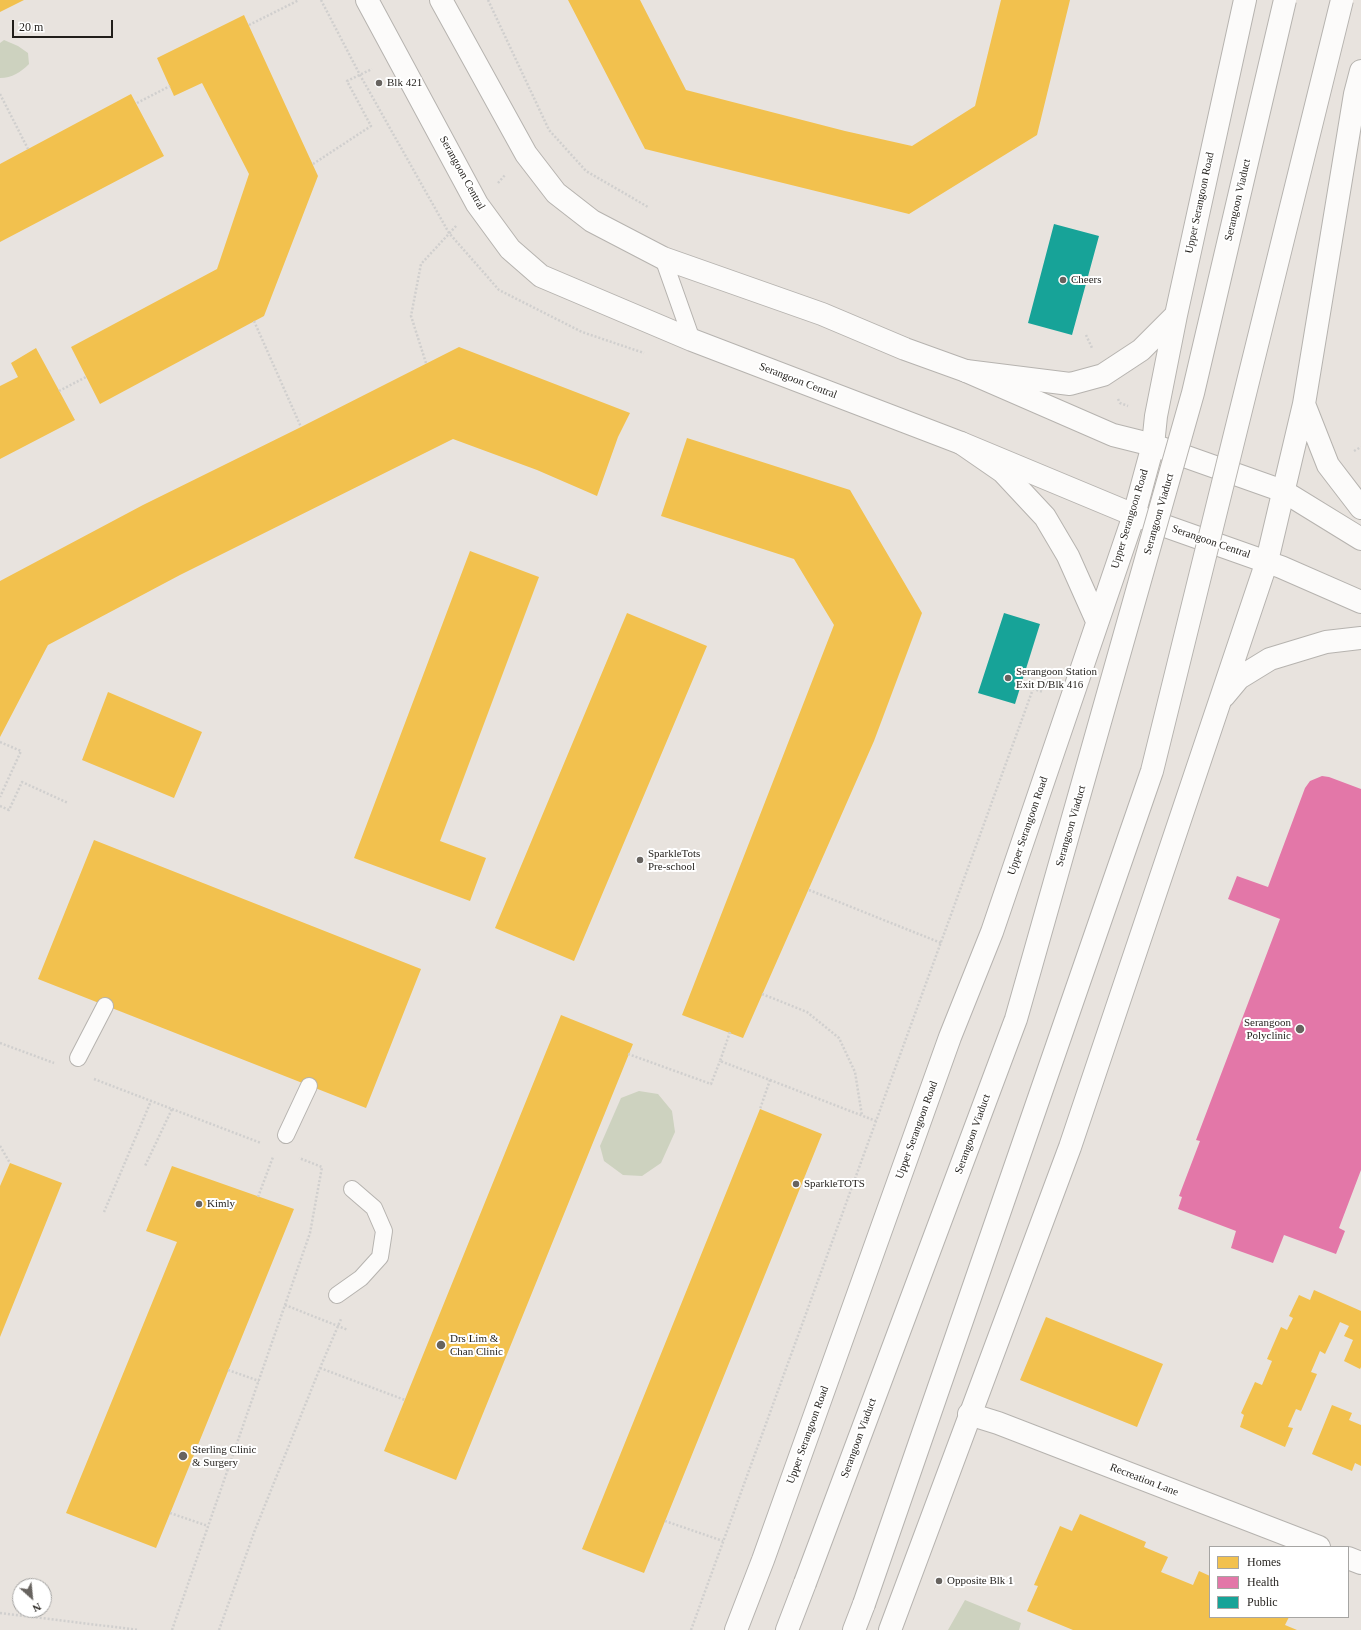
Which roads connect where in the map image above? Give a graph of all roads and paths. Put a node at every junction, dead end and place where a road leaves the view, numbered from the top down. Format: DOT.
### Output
graph roads {
  1 [pos="299,0"];
  2 [pos="367,0"];
  3 [pos="440,0"];
  4 [pos="488,0"];
  5 [pos="1245,0"];
  6 [pos="1285,0"];
  7 [pos="1342,0"];
  8 [pos="249,25"];
  9 [pos="397,56"];
  10 [pos="1361,71"];
  11 [pos="170,86"];
  12 [pos="0,94"];
  13 [pos="137,103"];
  14 [pos="28,149"];
  15 [pos="312,164"];
  16 [pos="648,208"];
  17 [pos="449,233"];
  18 [pos="663,258"];
  19 [pos="1176,315"];
  20 [pos="254,322"];
  21 [pos="692,340"];
  22 [pos="426,363"];
  23 [pos="966,371"];
  24 [pos="86,377"];
  25 [pos="58,391"];
  26 [pos="1304,404"];
  27 [pos="302,428"];
  28 [pos="961,443"];
  29 [pos="1153,445"];
  30 [pos="1284,491"];
  31 [pos="1361,508"];
  32 [pos="1134,515"];
  33 [pos="1361,539"];
  34 [pos="1267,561"];
  35 [pos="1361,602"];
  36 [pos="1097,620"];
  37 [pos="1361,638"];
  38 [pos="1021,685"];
  39 [pos="1033,689"];
  40 [pos="1045,692"];
  41 [pos="1220,701"];
  42 [pos="0,742"];
  43 [pos="0,798"];
  44 [pos="68,803"];
  45 [pos="0,806"];
  46 [pos="808,890"];
  47 [pos="941,943"];
  48 [pos="762,994"];
  49 [pos="105,1006"];
  50 [pos="730,1032"];
  51 [pos="628,1054"];
  52 [pos="78,1058"];
  53 [pos="720,1061"];
  54 [pos="770,1080"];
  55 [pos="309,1086"];
  56 [pos="151,1101"];
  57 [pos="160,1104"];
  58 [pos="172,1109"];
  59 [pos="760,1109"];
  60 [pos="862,1116"];
  61 [pos="876,1121"];
  62 [pos="286,1135"];
  63 [pos="0,1146"];
  64 [pos="268,1146"];
  65 [pos="273,1156"];
  66 [pos="296,1156"];
  67 [pos="10,1163"];
  68 [pos="145,1166"];
  69 [pos="352,1189"];
  70 [pos="258,1197"];
  71 [pos="104,1212"];
  72 [pos="337,1295"];
  73 [pos="286,1305"];
  74 [pos="343,1315"];
  75 [pos="338,1327"];
  76 [pos="348,1330"];
  77 [pos="320,1368"];
  78 [pos="228,1370"];
  79 [pos="259,1382"];
  80 [pos="405,1400"];
  81 [pos="970,1414"];
  82 [pos="170,1514"];
  83 [pos="666,1521"];
  84 [pos="208,1526"];
  85 [pos="723,1541"];
  86 [pos="1315,1546"];
  87 [pos="1349,1558"];
  88 [pos="1361,1563"];
  89 [pos="0,1613"];
  90 [pos="139,1630"];
  91 [pos="172,1630"];
  92 [pos="219,1630"];
  93 [pos="691,1630"];
  94 [pos="736,1630"];
  95 [pos="788,1630"];
  96 [pos="854,1630"];
  97 [pos="890,1630"];
  1 -- 8 [label="path"];
  2 -- 9 [label="main road, Serangoon Central"];
  3 -- 18 [label="main road"];
  4 -- 16 [label="path"];
  5 -- 19 [label="main road, Upper Serangoon Road"];
  6 -- 95 [label="main road, Serangoon Viaduct, bridge"];
  7 -- 96 [label="main road, bridge"];
  9 -- 15 [label="path"];
  9 -- 21 [label="main road, Serangoon Central"];
  10 -- 26 [label="main road"];
  11 -- 13 [label="path"];
  12 -- 14 [label="path"];
  17 -- 22 [label="path"];
  18 -- 21 [label="lane"];
  18 -- 23 [label="main road"];
  19 -- 23 [label="main road"];
  19 -- 29 [label="main road, Upper Serangoon Road"];
  20 -- 27 [label="path"];
  21 -- 28 [label="main road, Serangoon Central"];
  23 -- 29 [label="main road"];
  24 -- 25 [label="path"];
  26 -- 30 [label="main road"];
  26 -- 31 [label="main road"];
  28 -- 32 [label="main road, Serangoon Central"];
  28 -- 36 [label="main road"];
  29 -- 30 [label="main road"];
  29 -- 32 [label="main road, Upper Serangoon Road"];
  30 -- 33 [label="main road"];
  30 -- 34 [label="main road"];
  32 -- 34 [label="main road, Serangoon Central"];
  32 -- 36 [label="main road, Upper Serangoon Road"];
  34 -- 35 [label="main road, Serangoon Central"];
  34 -- 41 [label="main road"];
  36 -- 94 [label="main road, Upper Serangoon Road"];
  37 -- 41 [label="main road"];
  38 -- 39 [label="path"];
  39 -- 40 [label="path"];
  39 -- 47 [label="path"];
  41 -- 81 [label="main road"];
  42 -- 43 [label="path"];
  44 -- 45 [label="path"];
  46 -- 47 [label="path"];
  47 -- 61 [label="path"];
  48 -- 60 [label="path"];
  49 -- 52 [label="lane"];
  50 -- 53 [label="path"];
  51 -- 53 [label="path"];
  53 -- 54 [label="path"];
  54 -- 59 [label="path"];
  54 -- 60 [label="path"];
  55 -- 62 [label="lane"];
  56 -- 71 [label="path"];
  57 -- 58 [label="path"];
  58 -- 64 [label="path"];
  58 -- 68 [label="path"];
  60 -- 61 [label="path"];
  61 -- 85 [label="path"];
  63 -- 67 [label="path"];
  65 -- 70 [label="path"];
  66 -- 73 [label="path"];
  69 -- 72 [label="lane"];
  73 -- 75 [label="path"];
  73 -- 79 [label="path"];
  74 -- 75 [label="path"];
  75 -- 76 [label="path"];
  75 -- 77 [label="path"];
  77 -- 80 [label="path"];
  77 -- 92 [label="path"];
  78 -- 79 [label="path"];
  79 -- 84 [label="path"];
  81 -- 86 [label="main road, Recreation Lane"];
  81 -- 97 [label="main road"];
  82 -- 84 [label="path"];
  83 -- 85 [label="path"];
  84 -- 91 [label="path"];
  85 -- 93 [label="path"];
  87 -- 88 [label="main road"];
  89 -- 90 [label="path"];
}
